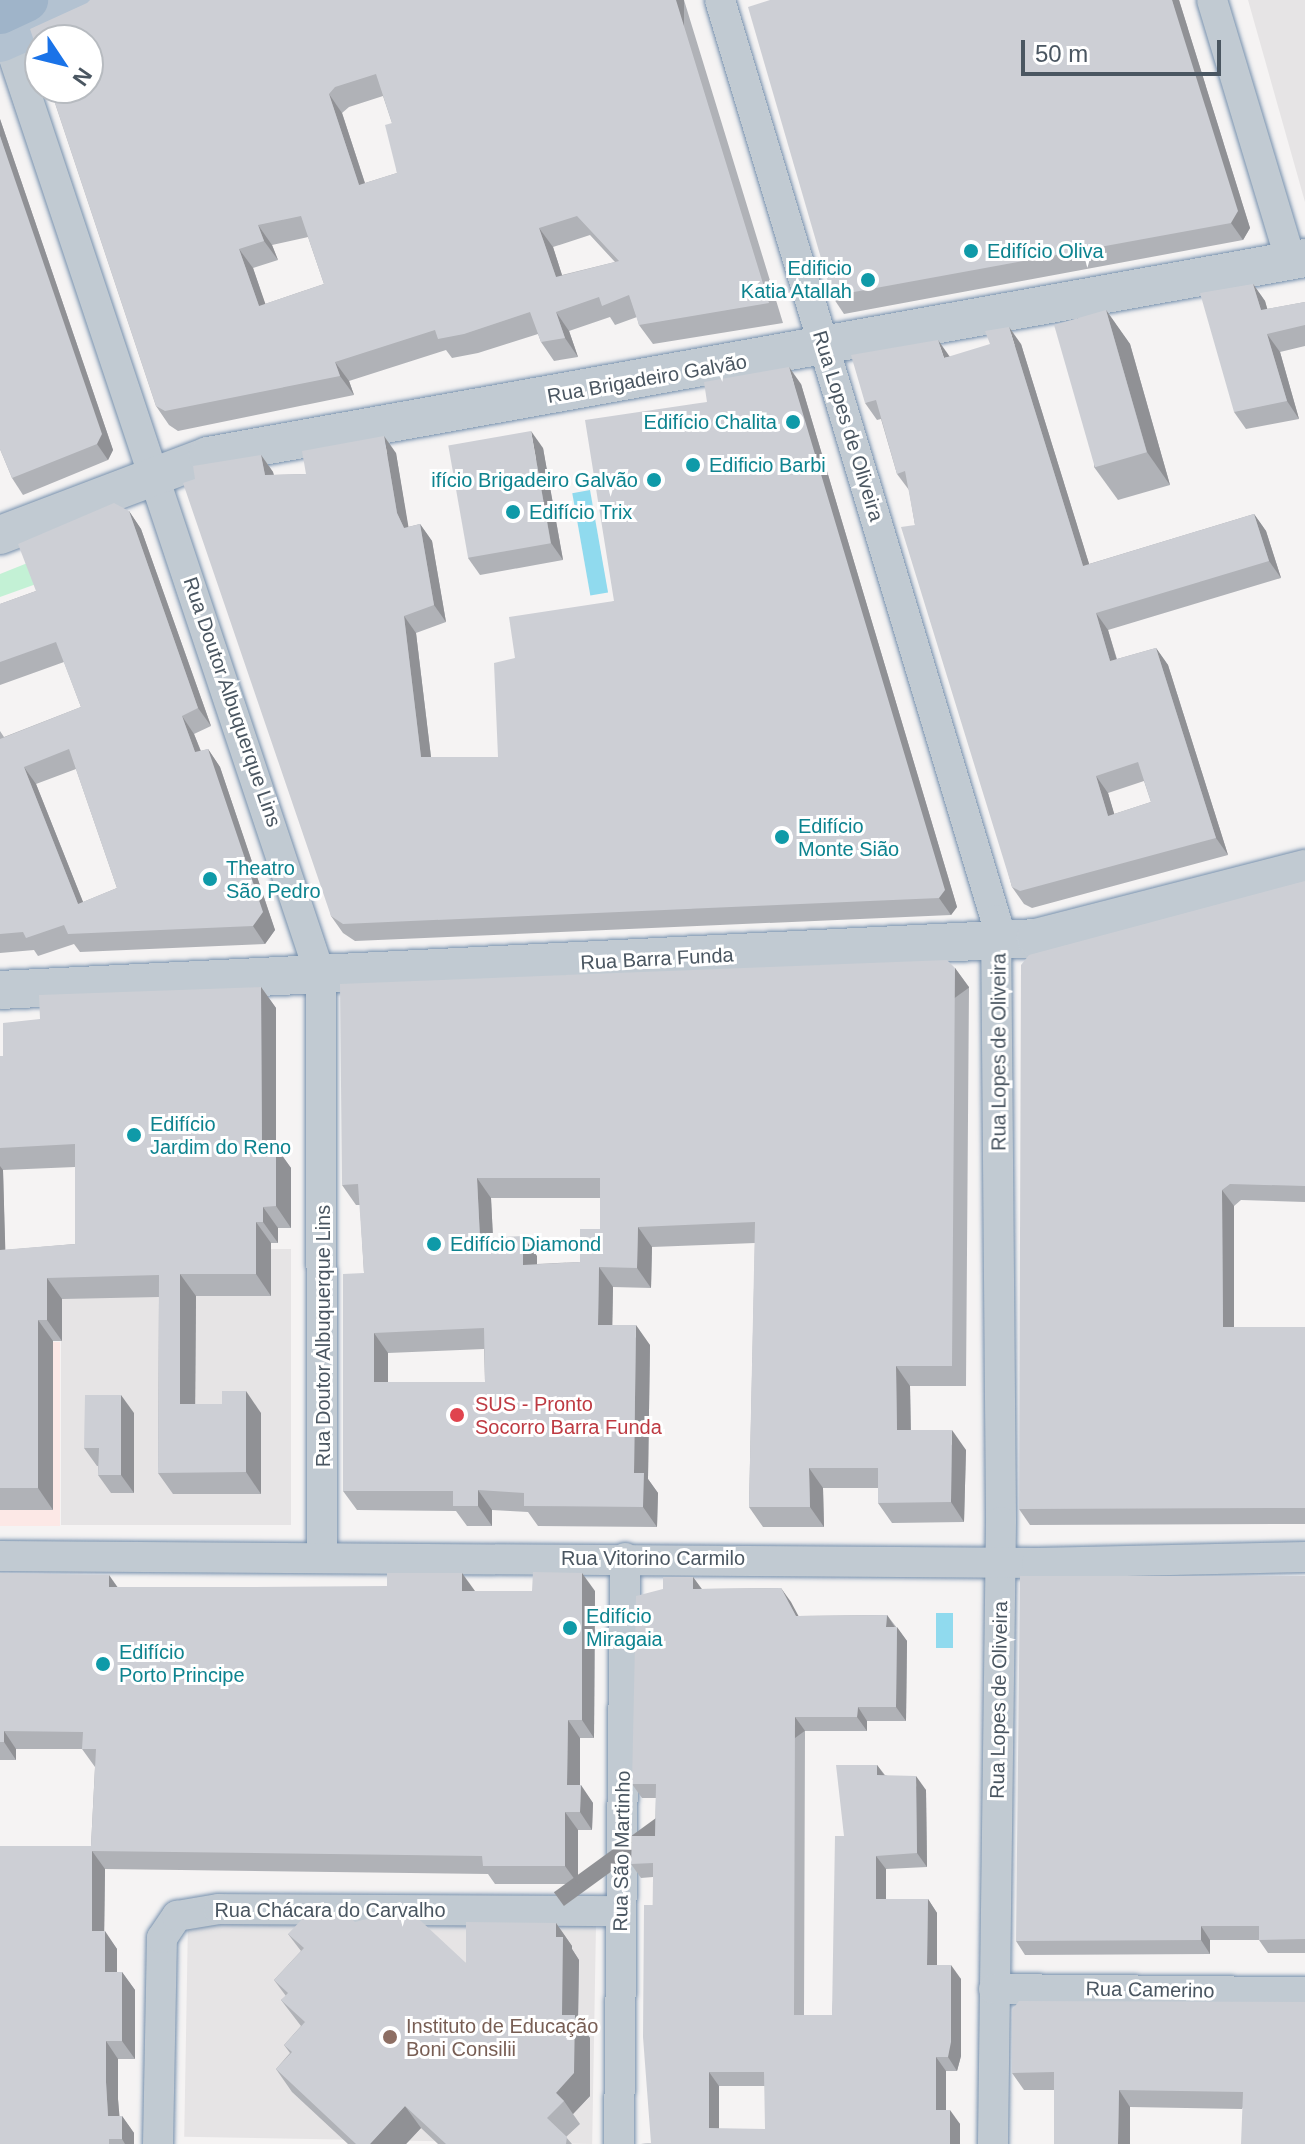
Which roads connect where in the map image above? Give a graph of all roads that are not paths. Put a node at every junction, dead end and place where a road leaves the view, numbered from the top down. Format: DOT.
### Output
graph roads {
  1 [pos="90,0"];
  2 [pos="1212,0"];
  3 [pos="729,3"];
  4 [pos="7,21"];
  5 [pos="1298,260"];
  6 [pos="825,348"];
  7 [pos="154,471"];
  8 [pos="0,535"];
  9 [pos="1305,869"];
  10 [pos="998,941"];
  11 [pos="321,977"];
  12 [pos="0,990"];
  13 [pos="0,1556"];
  14 [pos="322,1557"];
  15 [pos="1305,1557"];
  16 [pos="625,1558"];
  17 [pos="1001,1561"];
  18 [pos="621,1911"];
  19 [pos="994,1989"];
  20 [pos="1305,1992"];
  21 [pos="158,2144"];
  22 [pos="619,2144"];
  23 [pos="993,2144"];
  1 -- 4 [label="main road"];
  2 -- 5 [label="street"];
  3 -- 6 [label="street, Rua Lopes de Oliveira"];
  4 -- 7 [label="street, Rua Doutor Albuquerque Lins"];
  5 -- 6 [label="street, Rua Brigadeiro Galvão"];
  6 -- 7 [label="street, Rua Brigadeiro Galvão"];
  6 -- 10 [label="street, Rua Lopes de Oliveira"];
  7 -- 8 [label="street, Rua Brigadeiro Galvão"];
  7 -- 11 [label="street, Rua Doutor Albuquerque Lins"];
  9 -- 10 [label="street, Rua Barra Funda"];
  10 -- 11 [label="street, Rua Barra Funda"];
  10 -- 17 [label="street, Rua Lopes de Oliveira"];
  11 -- 12 [label="street, Rua Barra Funda"];
  11 -- 14 [label="street, Rua Doutor Albuquerque Lins"];
  13 -- 14 [label="street, Rua Vitorino Carmilo"];
  14 -- 16 [label="street, Rua Vitorino Carmilo"];
  15 -- 17 [label="street, Rua Vitorino Carmilo"];
  16 -- 17 [label="street, Rua Vitorino Carmilo"];
  16 -- 18 [label="street, Rua São Martinho"];
  17 -- 19 [label="street, Rua Lopes de Oliveira"];
  18 -- 21 [label="street, Rua Chácara do Carvalho"];
  18 -- 22 [label="street, Rua São Martinho"];
  19 -- 20 [label="street, Rua Camerino"];
  19 -- 23 [label="street, Rua Lopes de Oliveira"];
}
